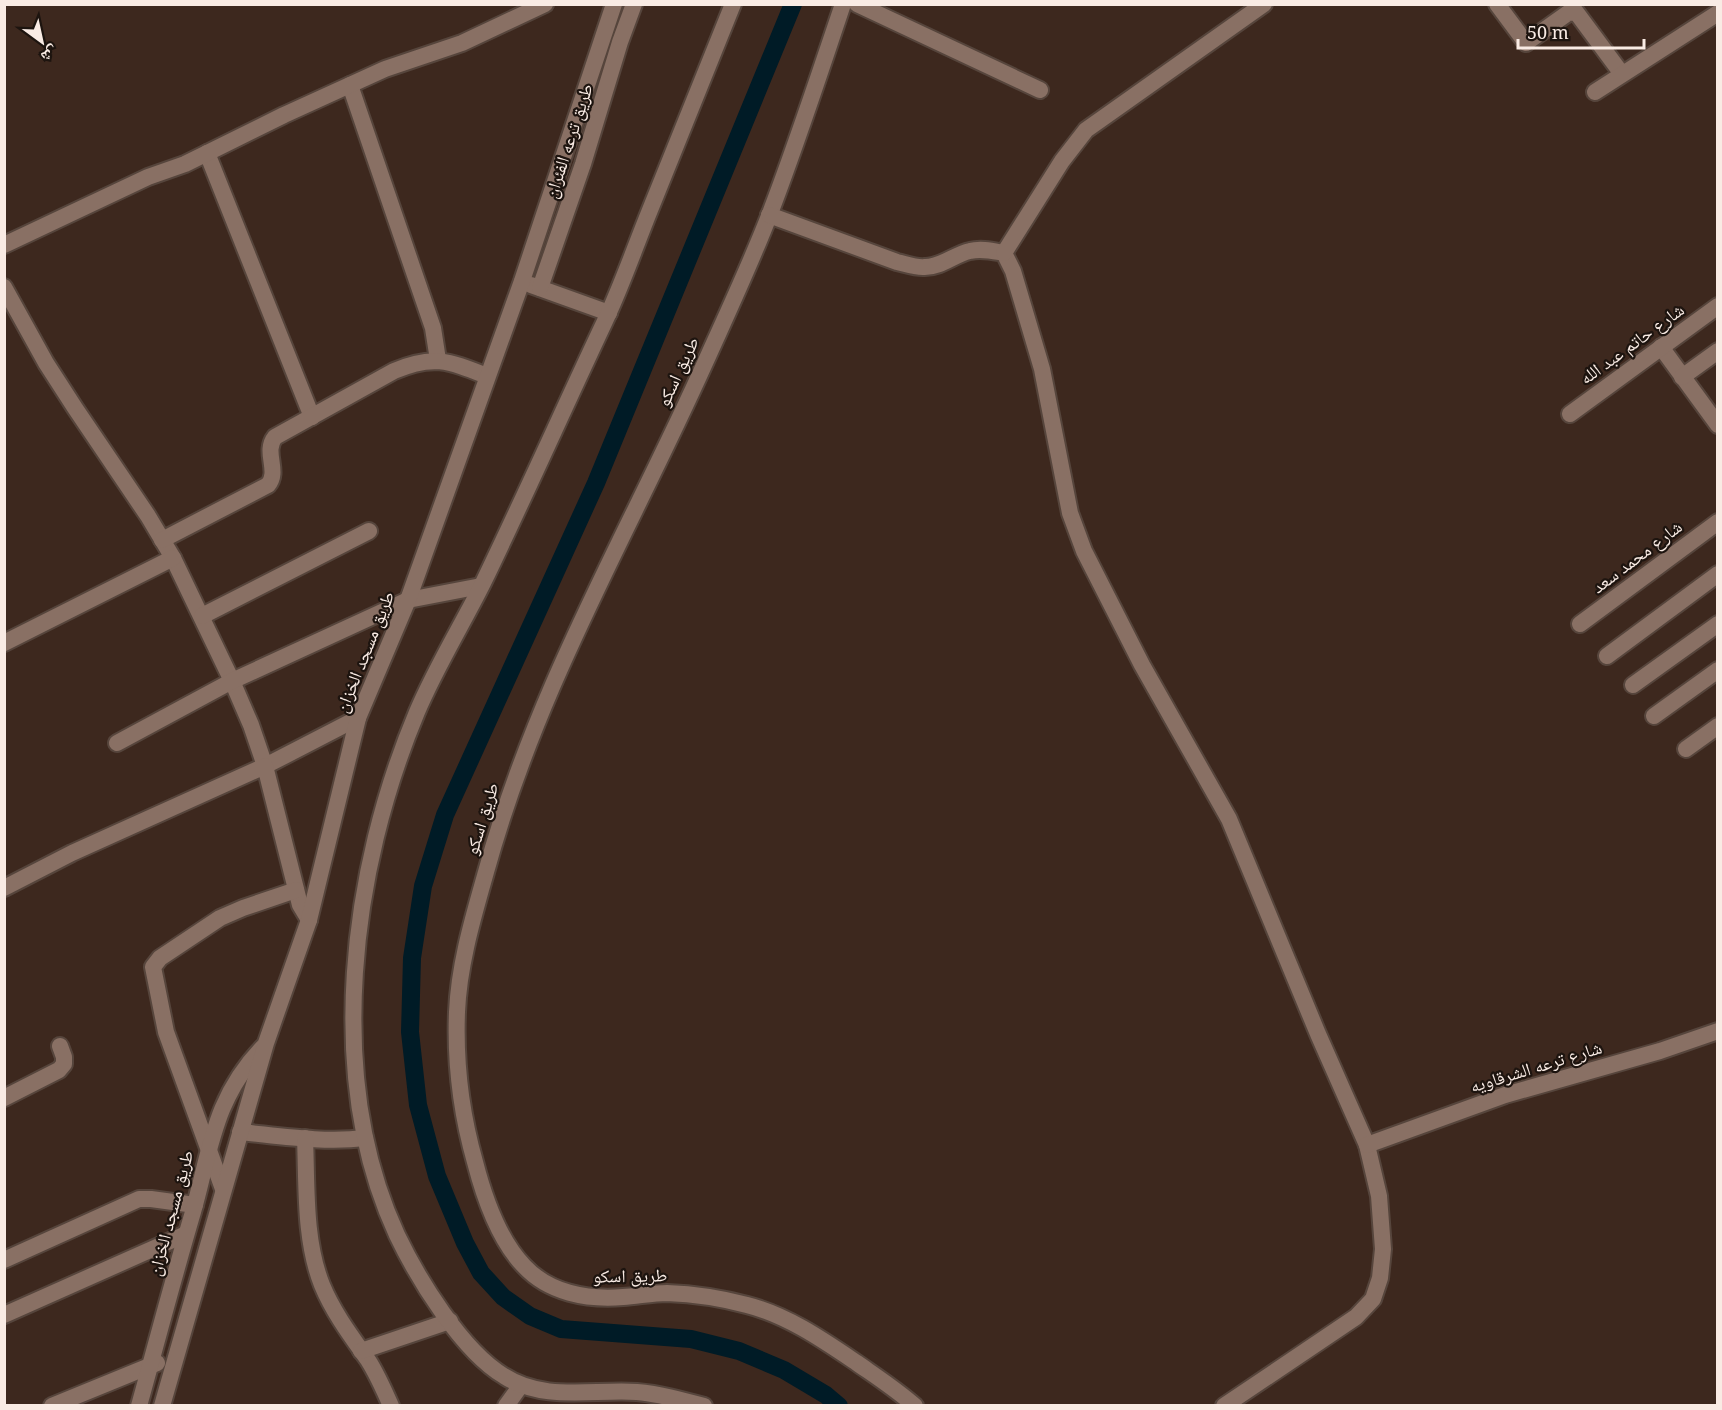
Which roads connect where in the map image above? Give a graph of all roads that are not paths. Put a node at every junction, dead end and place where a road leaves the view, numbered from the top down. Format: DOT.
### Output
graph roads {
  1 [pos="546,4"];
  2 [pos="614,4"];
  3 [pos="634,4"];
  4 [pos="733,4"];
  5 [pos="843,4"];
  6 [pos="856,4"];
  7 [pos="1264,4"];
  8 [pos="1497,4"];
  9 [pos="1718,12"];
  10 [pos="1622,74"];
  11 [pos="350,85"];
  12 [pos="1040,90"];
  13 [pos="1595,92"];
  14 [pos="207,153"];
  15 [pos="769,215"];
  16 [pos="4,245"];
  17 [pos="1004,253"];
  18 [pos="522,281"];
  19 [pos="4,287"];
  20 [pos="540,288"];
  21 [pos="1718,306"];
  22 [pos="609,313"];
  23 [pos="1661,347"];
  24 [pos="1718,351"];
  25 [pos="438,360"];
  26 [pos="488,376"];
  27 [pos="1682,377"];
  28 [pos="1570,414"];
  29 [pos="312,417"];
  30 [pos="1718,425"];
  31 [pos="1718,522"];
  32 [pos="369,531"];
  33 [pos="162,540"];
  34 [pos="173,558"];
  35 [pos="1718,574"];
  36 [pos="481,586"];
  37 [pos="408,600"];
  38 [pos="202,616"];
  39 [pos="1580,624"];
  40 [pos="1718,624"];
  41 [pos="4,643"];
  42 [pos="1607,656"];
  43 [pos="1718,670"];
  44 [pos="232,681"];
  45 [pos="1634,685"];
  46 [pos="1654,716"];
  47 [pos="358,718"];
  48 [pos="1717,728"];
  49 [pos="117,743"];
  50 [pos="1686,749"];
  51 [pos="265,766"];
  52 [pos="4,888"];
  53 [pos="296,890"];
  54 [pos="309,920"];
  55 [pos="1718,1031"];
  56 [pos="266,1043"];
  57 [pos="60,1046"];
  58 [pos="4,1098"];
  59 [pos="240,1132"];
  60 [pos="305,1138"];
  61 [pos="365,1138"];
  62 [pos="1367,1145"];
  63 [pos="208,1149"];
  64 [pos="223,1190"];
  65 [pos="195,1204"];
  66 [pos="186,1234"];
  67 [pos="4,1260"];
  68 [pos="4,1315"];
  69 [pos="450,1321"];
  70 [pos="361,1351"];
  71 [pos="176,1355"];
  72 [pos="150,1366"];
  73 [pos="521,1385"];
  74 [pos="546,1399"];
  75 [pos="52,1406"];
  76 [pos="139,1406"];
  77 [pos="162,1406"];
  78 [pos="391,1406"];
  79 [pos="506,1406"];
  80 [pos="704,1406"];
  81 [pos="915,1406"];
  82 [pos="1224,1406"];
  1 -- 11 [label="street"];
  2 -- 18 [label="street, طريق ترعه الفئران"];
  3 -- 20 [label="street, طريق ترعه الفئران"];
  4 -- 22 [label="street"];
  5 -- 15 [label="street, طريق اسكو"];
  6 -- 12 [label="street"];
  7 -- 17 [label="street"];
  8 -- 10 [label="street"];
  9 -- 10 [label="street"];
  10 -- 13 [label="street"];
  11 -- 14 [label="street"];
  11 -- 25 [label="street"];
  14 -- 16 [label="street"];
  14 -- 29 [label="street"];
  15 -- 17 [label="street"];
  15 -- 81 [label="street, طريق اسكو"];
  17 -- 62 [label="street"];
  18 -- 20 [label="street"];
  18 -- 26 [label="street, طريق مسجد الخزان"];
  19 -- 33 [label="street"];
  20 -- 22 [label="street"];
  21 -- 23 [label="street, شارع حاتم عبد الله"];
  22 -- 36 [label="street"];
  23 -- 27 [label="street"];
  23 -- 28 [label="street, شارع حاتم عبد الله"];
  24 -- 27 [label="street"];
  25 -- 26 [label="street"];
  25 -- 29 [label="street"];
  26 -- 37 [label="street, طريق مسجد الخزان"];
  27 -- 30 [label="street"];
  29 -- 33 [label="street"];
  31 -- 39 [label="street, شارع محمد سعد"];
  32 -- 38 [label="street"];
  33 -- 34 [label="street"];
  34 -- 38 [label="street"];
  34 -- 41 [label="street"];
  35 -- 42 [label="street"];
  36 -- 37 [label="street"];
  36 -- 61 [label="street"];
  37 -- 44 [label="street"];
  37 -- 47 [label="street, طريق مسجد الخزان"];
  38 -- 44 [label="street"];
  40 -- 45 [label="street"];
  43 -- 46 [label="street"];
  44 -- 49 [label="street"];
  44 -- 51 [label="street"];
  47 -- 51 [label="street"];
  47 -- 54 [label="street, طريق مسجد الخزان"];
  48 -- 50 [label="street"];
  51 -- 52 [label="street"];
  51 -- 53 [label="street"];
  53 -- 54 [label="street"];
  53 -- 63 [label="street"];
  54 -- 56 [label="street, طريق مسجد الخزان"];
  55 -- 62 [label="street, شارع ترعه الشرقاويه"];
  56 -- 59 [label="street, طريق مسجد الخزان"];
  56 -- 63 [label="street, طريق مسجد الخزان"];
  57 -- 58 [label="street"];
  59 -- 60 [label="street"];
  59 -- 64 [label="street, طريق مسجد الخزان"];
  60 -- 61 [label="street"];
  60 -- 70 [label="street"];
  61 -- 69 [label="street"];
  62 -- 82 [label="street"];
  63 -- 64 [label="street"];
  63 -- 65 [label="street, طريق مسجد الخزان"];
  64 -- 71 [label="street, طريق مسجد الخزان"];
  65 -- 66 [label="street, طريق مسجد الخزان"];
  65 -- 67 [label="street"];
  66 -- 68 [label="street"];
  66 -- 72 [label="street, طريق مسجد الخزان"];
  69 -- 70 [label="street"];
  69 -- 73 [label="street"];
  70 -- 78 [label="street"];
  71 -- 72 [label="street"];
  71 -- 77 [label="street, طريق مسجد الخزان"];
  72 -- 75 [label="street"];
  72 -- 76 [label="street, طريق مسجد الخزان"];
  73 -- 74 [label="street"];
  73 -- 79 [label="street"];
  74 -- 80 [label="street"];
}
